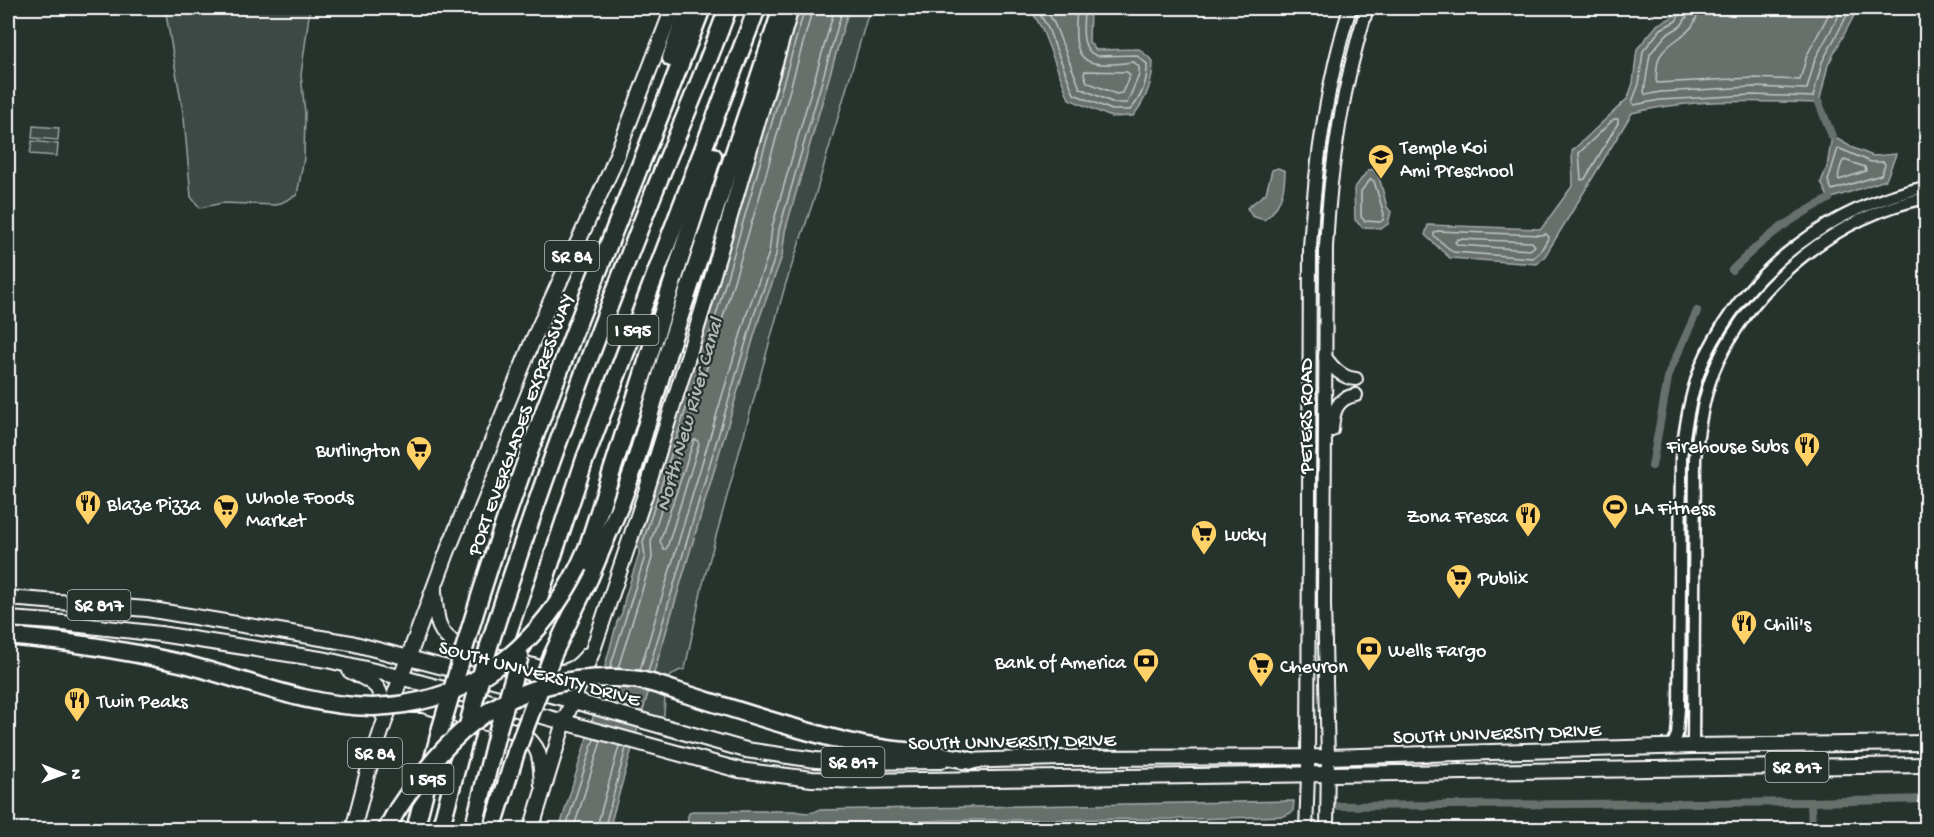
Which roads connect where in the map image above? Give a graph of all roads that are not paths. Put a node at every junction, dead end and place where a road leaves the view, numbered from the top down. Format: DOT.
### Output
graph roads {
  1 [pos="673,8"];
  2 [pos="688,8"];
  3 [pos="702,8"];
  4 [pos="728,8"];
  5 [pos="758,8"];
  6 [pos="782,8"];
  7 [pos="791,8"];
  8 [pos="1350,8"];
  9 [pos="1367,8"];
  10 [pos="1926,187"];
  11 [pos="1926,198"];
  12 [pos="621,213"];
  13 [pos="1325,357"];
  14 [pos="1356,379"];
  15 [pos="1356,395"];
  16 [pos="1324,463"];
  17 [pos="434,590"];
  18 [pos="8,598"];
  19 [pos="8,619"];
  20 [pos="8,636"];
  21 [pos="593,650"];
  22 [pos="408,656"];
  23 [pos="327,660"];
  24 [pos="400,677"];
  25 [pos="574,701"];
  26 [pos="564,722"];
  27 [pos="383,726"];
  28 [pos="1926,743"];
  29 [pos="1671,746"];
  30 [pos="1693,746"];
  31 [pos="1308,757"];
  32 [pos="1328,757"];
  33 [pos="972,761"];
  34 [pos="1926,765"];
  35 [pos="1668,769"];
  36 [pos="1308,775"];
  37 [pos="1327,775"];
  38 [pos="542,793"];
  39 [pos="353,830"];
  40 [pos="386,830"];
  41 [pos="415,830"];
  42 [pos="440,830"];
  43 [pos="473,830"];
  44 [pos="492,830"];
  45 [pos="531,830"];
  46 [pos="1306,830"];
  47 [pos="1327,830"];
  1 -- 17 [label="main road, SR 84"];
  2 -- 12 [label="highway"];
  3 -- 12 [label="highway, PORT EVERGLADES EXPRESSWAY / I 595"];
  4 -- 42 [label="highway, bridge"];
  5 -- 20 [label="highway, bridge"];
  5 -- 43 [label="highway, I 595, bridge"];
  6 -- 44 [label="highway, bridge"];
  7 -- 21 [label="main road"];
  8 -- 31 [label="main road, PETERS ROAD"];
  9 -- 13 [label="main road, PETERS ROAD"];
  10 -- 29 [label="street"];
  11 -- 30 [label="street"];
  12 -- 41 [label="highway, PORT EVERGLADES EXPRESSWAY / I 595, bridge"];
  13 -- 14 [label="main road"];
  13 -- 16 [label="main road, PETERS ROAD"];
  15 -- 16 [label="main road"];
  16 -- 32 [label="main road, PETERS ROAD"];
  17 -- 21 [label="main road"];
  17 -- 22 [label="main road, SR 84"];
  18 -- 22 [label="main road, SOUTH UNIVERSITY DRIVE / SR 817"];
  19 -- 23 [label="main road, SOUTH UNIVERSITY DRIVE / SR 817"];
  21 -- 25 [label="main road"];
  22 -- 24 [label="main road, SR 84"];
  22 -- 25 [label="main road, SOUTH UNIVERSITY DRIVE / SR 817"];
  23 -- 24 [label="main road, SOUTH UNIVERSITY DRIVE / SR 817"];
  23 -- 27 [label="main road"];
  24 -- 26 [label="main road, SOUTH UNIVERSITY DRIVE / SR 817"];
  24 -- 27 [label="main road, SR 84"];
  25 -- 26 [label="main road"];
  25 -- 33 [label="main road, SOUTH UNIVERSITY DRIVE / SR 817"];
  26 -- 36 [label="main road, SOUTH UNIVERSITY DRIVE / SR 817"];
  26 -- 38 [label="main road"];
  27 -- 38 [label="main road"];
  27 -- 39 [label="main road, SR 84"];
  28 -- 30 [label="main road, SOUTH UNIVERSITY DRIVE / SR 817"];
  29 -- 30 [label="main road, SOUTH UNIVERSITY DRIVE / SR 817"];
  29 -- 32 [label="main road, SOUTH UNIVERSITY DRIVE / SR 817"];
  30 -- 35 [label="main road"];
  31 -- 32 [label="main road, SOUTH UNIVERSITY DRIVE / SR 817"];
  31 -- 33 [label="main road, SOUTH UNIVERSITY DRIVE / SR 817"];
  31 -- 36 [label="main road, PETERS ROAD"];
  32 -- 37 [label="main road, PETERS ROAD"];
  33 -- 40 [label="highway, bridge"];
  34 -- 35 [label="main road, SOUTH UNIVERSITY DRIVE / SR 817"];
  35 -- 37 [label="main road, SOUTH UNIVERSITY DRIVE / SR 817"];
  36 -- 37 [label="main road, SOUTH UNIVERSITY DRIVE / SR 817"];
  36 -- 46 [label="main road, PETERS ROAD"];
  37 -- 47 [label="main road, PETERS ROAD"];
  38 -- 45 [label="main road"];
}
